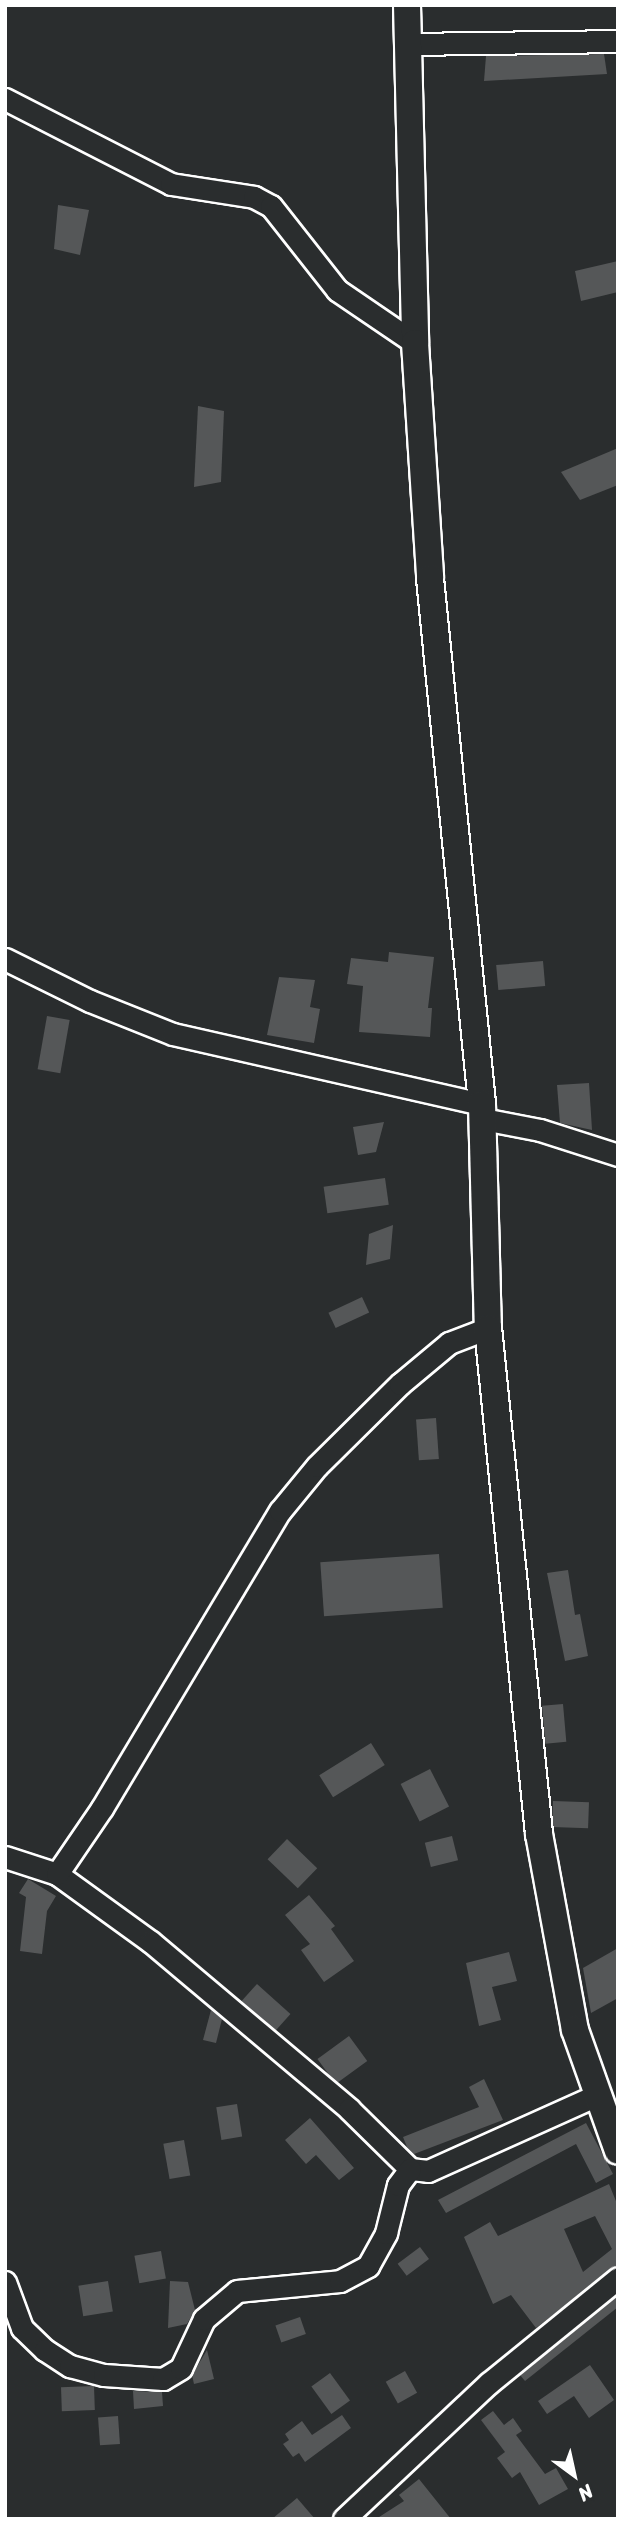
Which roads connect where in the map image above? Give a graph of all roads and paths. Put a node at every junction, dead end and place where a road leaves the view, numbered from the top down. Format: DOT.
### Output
graph roads {
  1 [pos="407,5"];
  2 [pos="618,41"];
  3 [pos="408,44"];
  4 [pos="5,99"];
  5 [pos="415,343"];
  6 [pos="5,959"];
  7 [pos="482,1112"];
  8 [pos="618,1155"];
  9 [pos="488,1328"];
  10 [pos="5,1857"];
  11 [pos="57,1874"];
  12 [pos="595,2096"];
  13 [pos="618,2151"];
  14 [pos="410,2169"];
  15 [pos="618,2278"];
  16 [pos="5,2282"];
  17 [pos="344,2519"];
  1 -- 3 [label="main road"];
  2 -- 3 [label="street"];
  3 -- 5 [label="main road"];
  4 -- 5 [label="street"];
  5 -- 7 [label="main road"];
  6 -- 7 [label="street"];
  7 -- 8 [label="street"];
  7 -- 9 [label="main road"];
  9 -- 11 [label="street"];
  9 -- 12 [label="main road"];
  10 -- 11 [label="street"];
  11 -- 14 [label="street"];
  12 -- 13 [label="main road"];
  12 -- 14 [label="street"];
  14 -- 16 [label="street"];
  15 -- 17 [label="street"];
}
